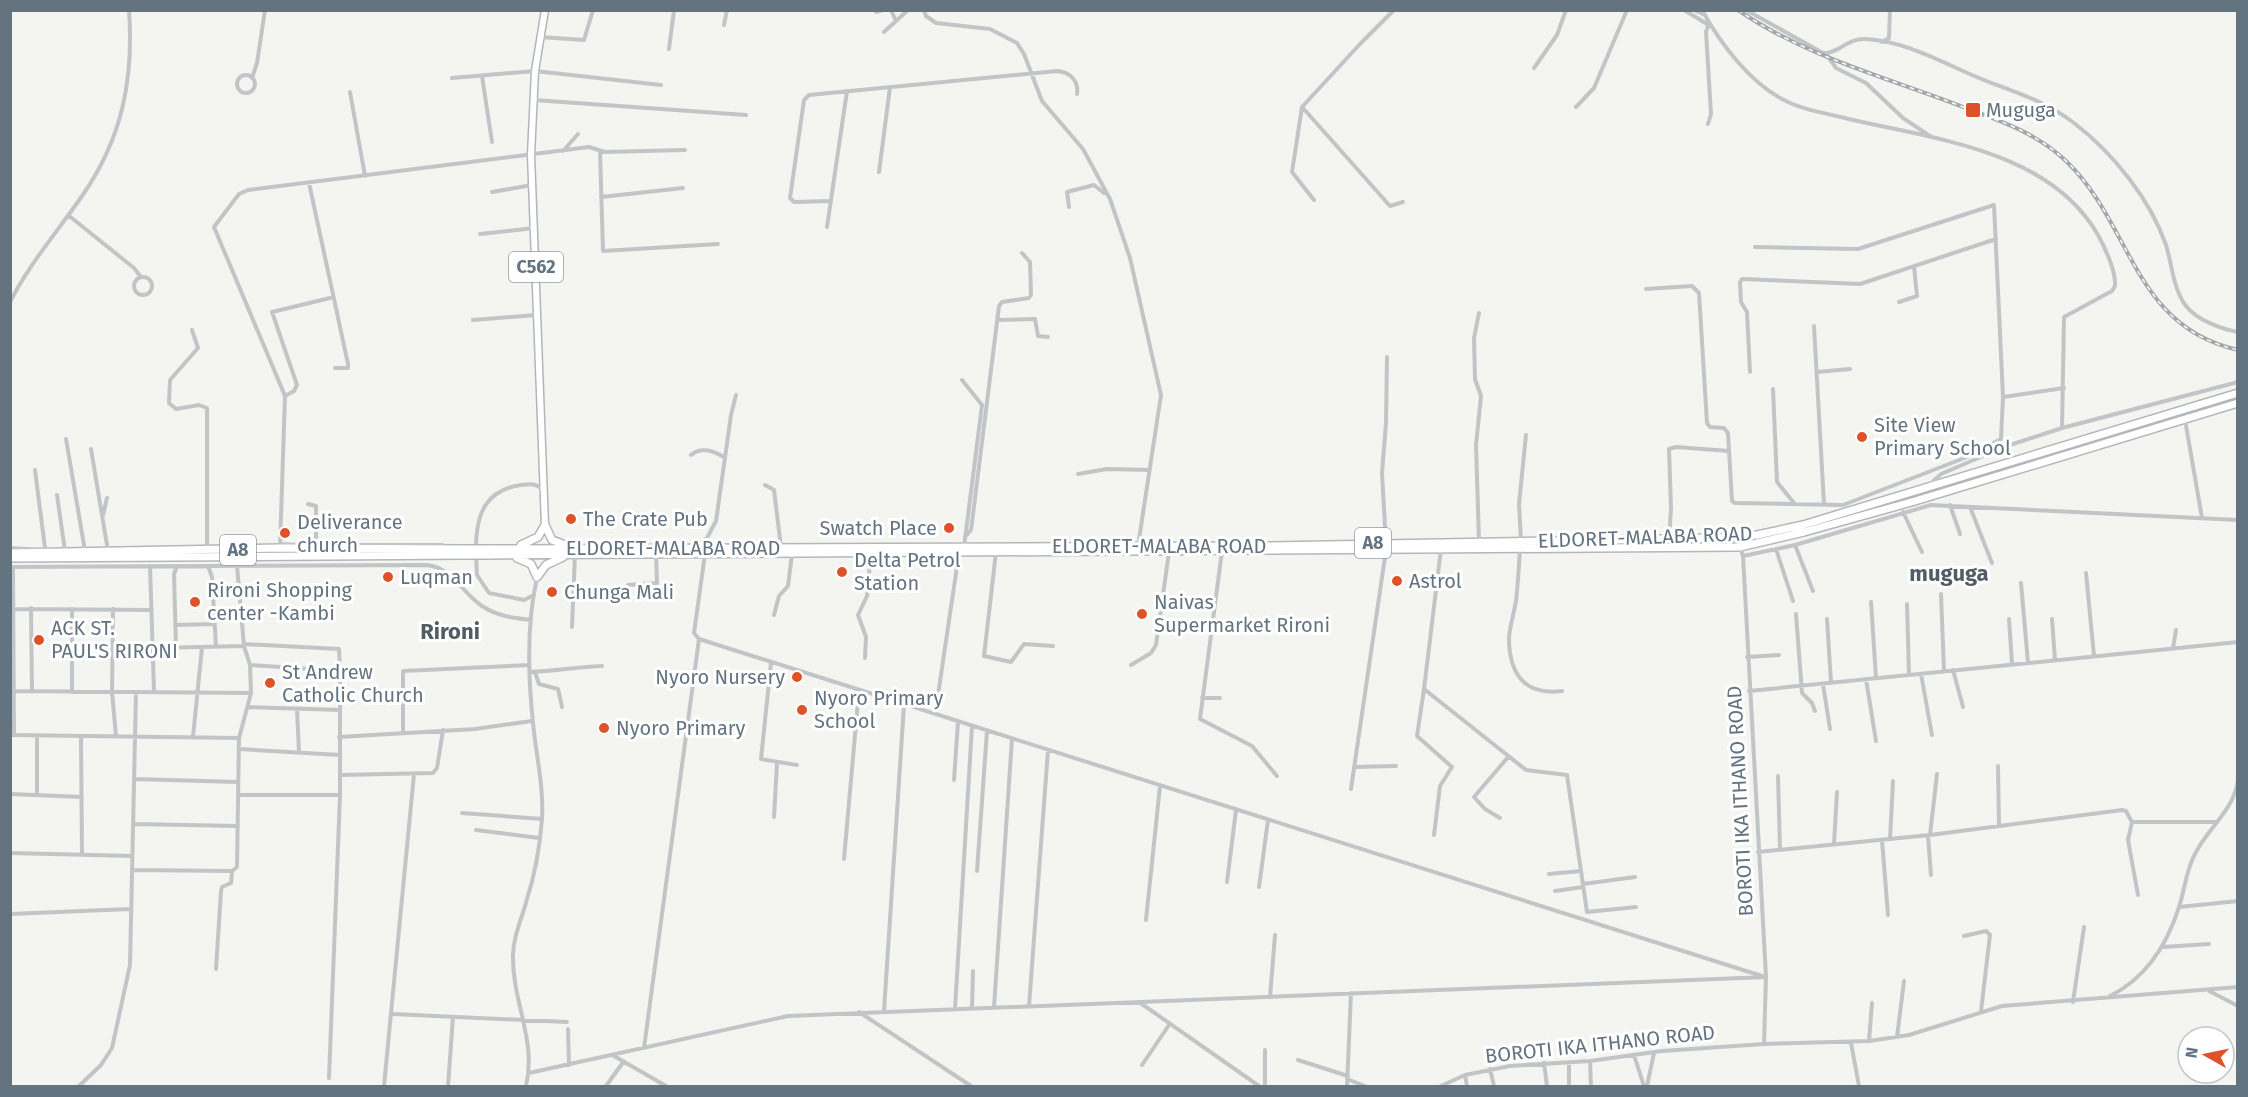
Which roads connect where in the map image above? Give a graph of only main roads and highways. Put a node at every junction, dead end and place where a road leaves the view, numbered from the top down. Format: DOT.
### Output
graph roads {
  1 [pos="544,10"];
  2 [pos="2238,393"];
  3 [pos="2238,403"];
  4 [pos="545,525"];
  5 [pos="1521,544"];
  6 [pos="1386,546"];
  7 [pos="584,548"];
  8 [pos="961,549"];
  9 [pos="10,550"];
  10 [pos="465,552"];
  11 [pos="503,552"];
  12 [pos="573,554"];
  13 [pos="10,558"];
  1 -- 4 [label="main road, C562"];
  2 -- 5 [label="highway, ELDORET-MALABA ROAD / A8"];
  3 -- 5 [label="highway, ELDORET-MALABA ROAD / A8"];
  4 -- 7 [label="highway"];
  4 -- 11 [label="highway"];
  5 -- 6 [label="highway, ELDORET-MALABA ROAD / A8"];
  5 -- 6 [label="highway, ELDORET-MALABA ROAD / A8"];
  6 -- 8 [label="highway, ELDORET-MALABA ROAD / A8"];
  6 -- 8 [label="highway, ELDORET-MALABA ROAD / A8"];
  7 -- 8 [label="highway, ELDORET-MALABA ROAD / A8"];
  7 -- 11 [label="highway, ELDORET-MALABA ROAD / A8"];
  8 -- 12 [label="highway, ELDORET-MALABA ROAD / A8"];
  9 -- 10 [label="highway, ELDORET-MALABA ROAD / A8"];
  10 -- 11 [label="highway, ELDORET-MALABA ROAD / A8, bridge"];
  10 -- 13 [label="highway, ELDORET-MALABA ROAD / A8"];
  11 -- 12 [label="highway, ELDORET-MALABA ROAD / A8"];
  11 -- 12 [label="highway"];
}
